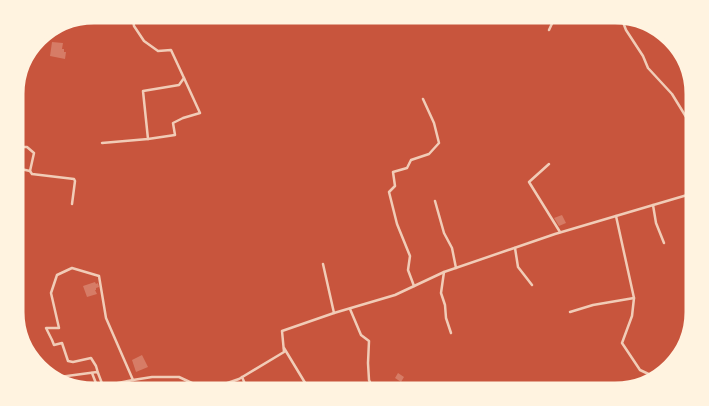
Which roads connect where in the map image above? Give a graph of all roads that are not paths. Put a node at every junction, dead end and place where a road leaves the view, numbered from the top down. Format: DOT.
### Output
graph roads {
  1 [pos="133,22"];
  2 [pos="552,22"];
  3 [pos="623,23"];
  4 [pos="548,30"];
  5 [pos="184,78"];
  6 [pos="423,98"];
  7 [pos="687,117"];
  8 [pos="148,139"];
  9 [pos="102,143"];
  10 [pos="22,147"];
  11 [pos="549,164"];
  12 [pos="22,169"];
  13 [pos="30,170"];
  14 [pos="687,195"];
  15 [pos="435,201"];
  16 [pos="72,204"];
  17 [pos="653,206"];
  18 [pos="616,216"];
  19 [pos="560,232"];
  20 [pos="664,243"];
  21 [pos="515,248"];
  22 [pos="323,264"];
  23 [pos="456,268"];
  24 [pos="444,272"];
  25 [pos="532,285"];
  26 [pos="414,286"];
  27 [pos="634,298"];
  28 [pos="350,309"];
  29 [pos="570,312"];
  30 [pos="334,313"];
  31 [pos="451,333"];
  32 [pos="283,346"];
  33 [pos="92,373"];
  34 [pos="98,373"];
  35 [pos="650,375"];
  36 [pos="64,377"];
  37 [pos="242,377"];
  38 [pos="133,380"];
  39 [pos="96,384"];
  40 [pos="102,384"];
  41 [pos="113,384"];
  42 [pos="194,384"];
  43 [pos="223,384"];
  44 [pos="245,384"];
  45 [pos="306,384"];
  46 [pos="371,384"];
  1 -- 5 [label="street"];
  2 -- 4 [label="street"];
  3 -- 7 [label="street"];
  5 -- 8 [label="street"];
  5 -- 8 [label="street"];
  6 -- 26 [label="street"];
  8 -- 9 [label="street"];
  10 -- 13 [label="street"];
  11 -- 19 [label="street"];
  12 -- 13 [label="street"];
  13 -- 16 [label="street"];
  14 -- 17 [label="street"];
  15 -- 23 [label="street"];
  17 -- 18 [label="street"];
  17 -- 20 [label="street"];
  18 -- 19 [label="street"];
  18 -- 27 [label="street"];
  19 -- 21 [label="street"];
  21 -- 23 [label="street"];
  21 -- 25 [label="street"];
  22 -- 30 [label="street"];
  23 -- 24 [label="street"];
  24 -- 26 [label="street"];
  24 -- 31 [label="street"];
  26 -- 28 [label="street"];
  27 -- 29 [label="street"];
  27 -- 35 [label="street"];
  28 -- 30 [label="street"];
  28 -- 46 [label="street"];
  30 -- 32 [label="street"];
  32 -- 37 [label="street"];
  32 -- 45 [label="street"];
  33 -- 34 [label="street"];
  33 -- 36 [label="street"];
  33 -- 39 [label="street"];
  34 -- 38 [label="street"];
  34 -- 40 [label="street"];
  37 -- 43 [label="street"];
  37 -- 44 [label="street"];
  38 -- 41 [label="street"];
  38 -- 42 [label="street"];
}
